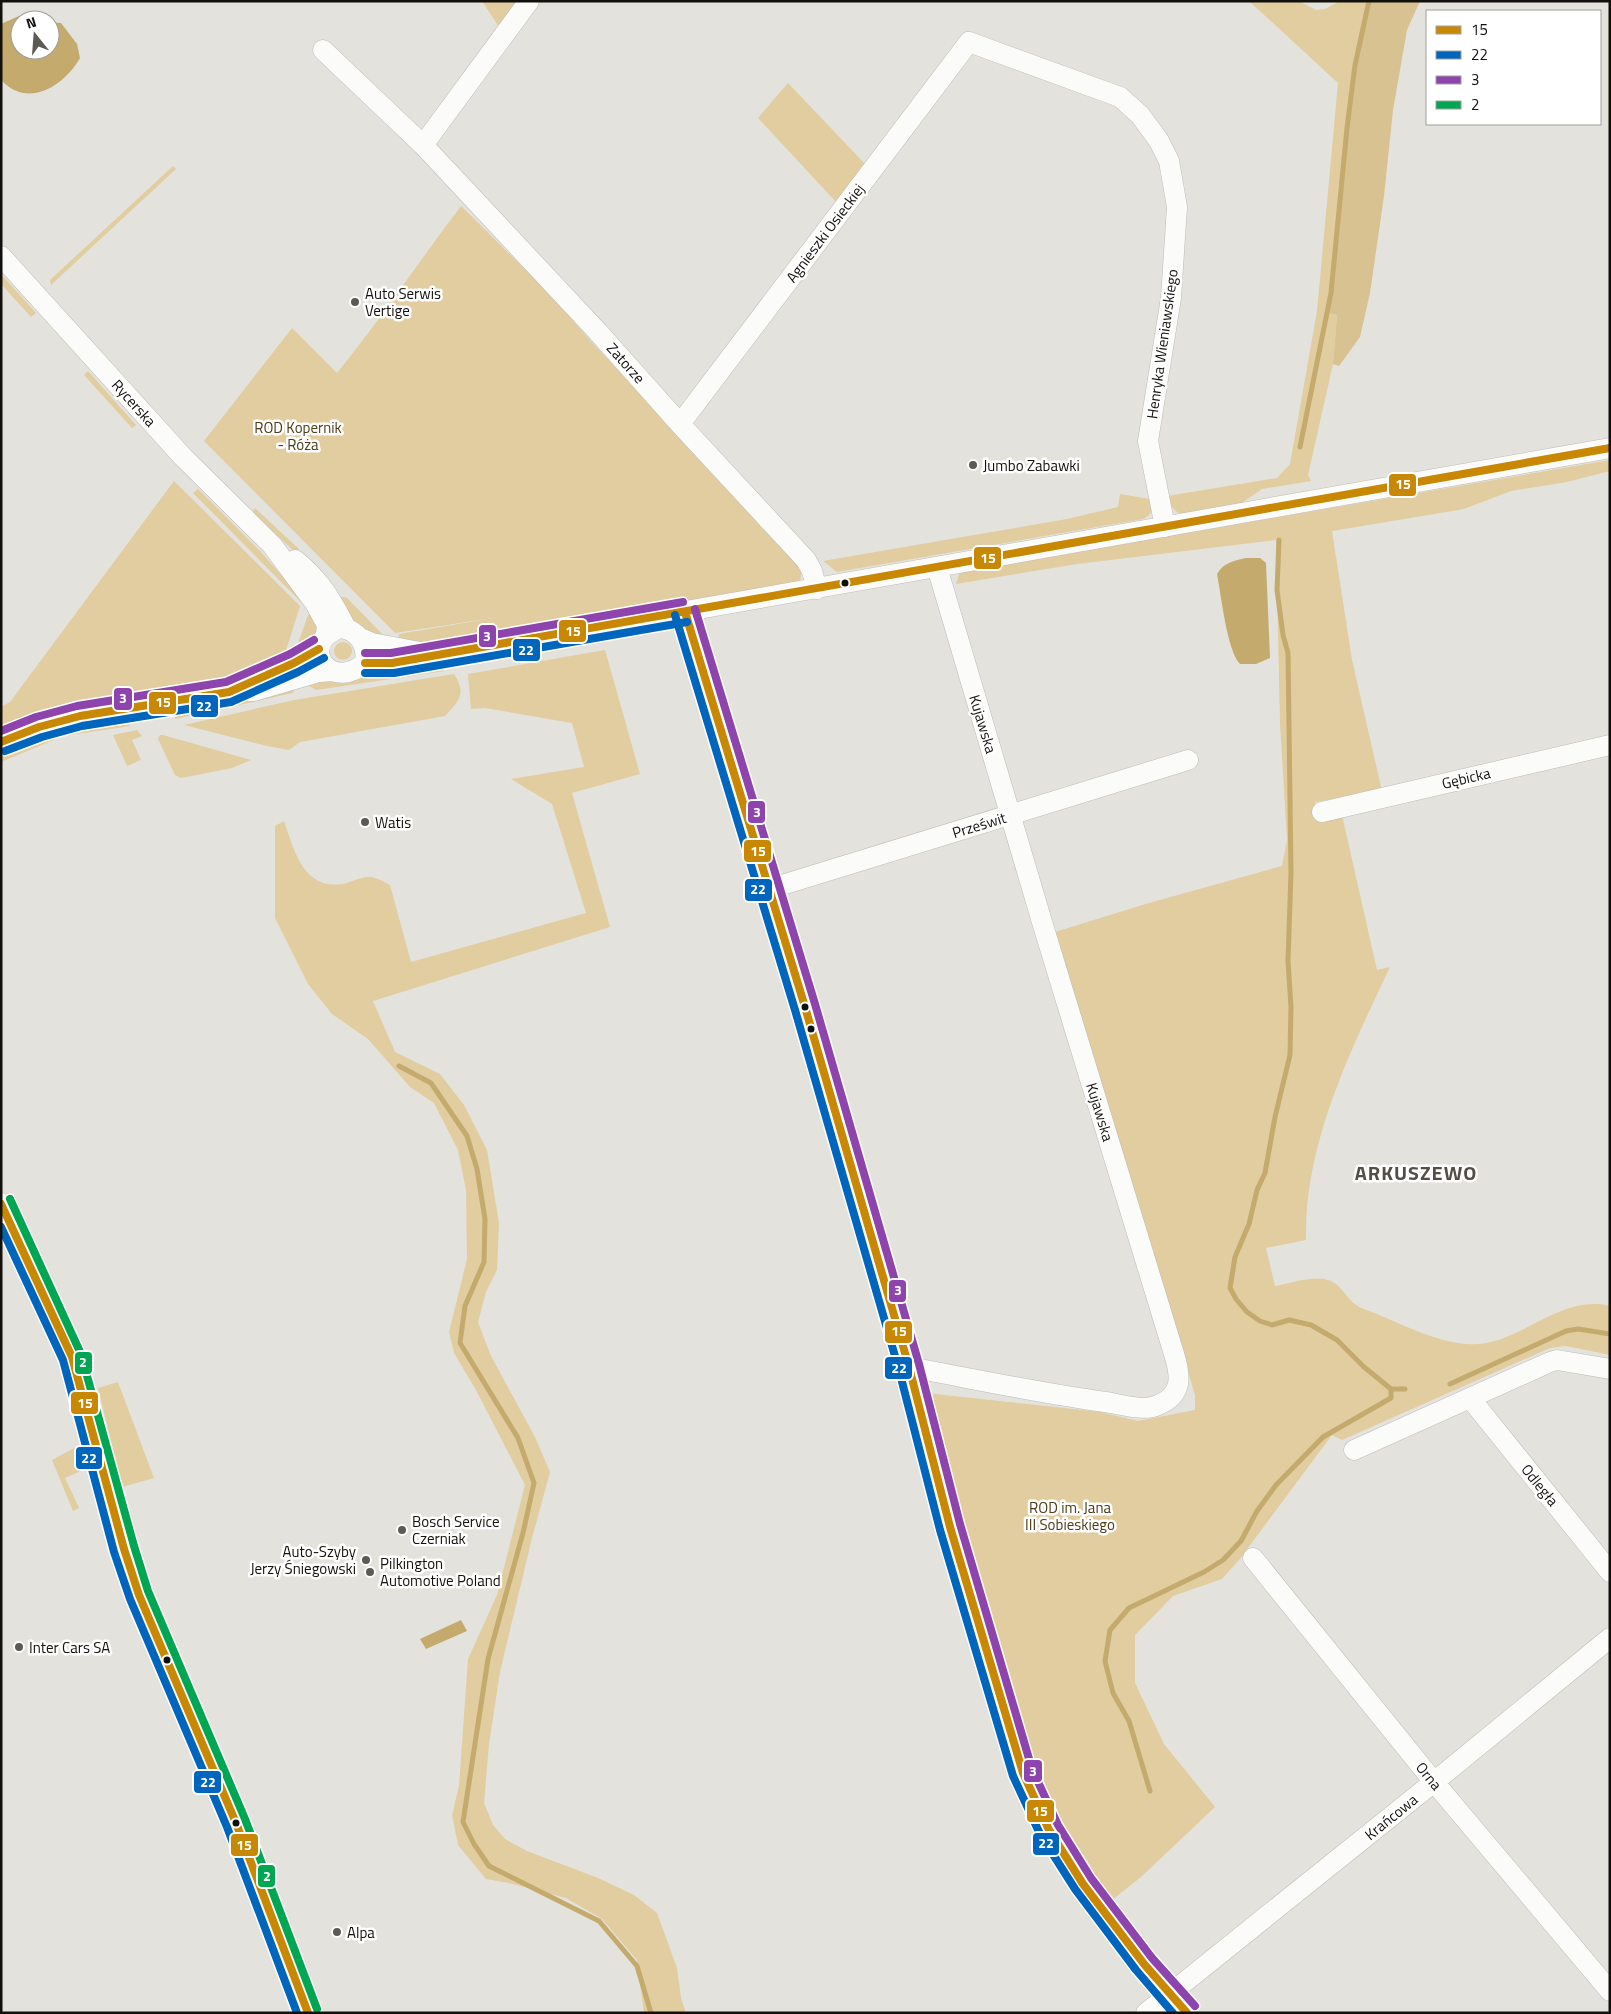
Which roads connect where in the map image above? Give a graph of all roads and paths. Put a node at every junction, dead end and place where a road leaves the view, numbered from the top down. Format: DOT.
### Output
graph roads {
  1 [pos="529,1"];
  2 [pos="969,42"];
  3 [pos="323,50"];
  4 [pos="423,145"];
  5 [pos="1,256"];
  6 [pos="680,424"];
  7 [pos="1610,448"];
  8 [pos="1164,527"];
  9 [pos="272,545"];
  10 [pos="937,567"];
  11 [pos="817,589"];
  12 [pos="685,612"];
  13 [pos="353,633"];
  14 [pos="323,642"];
  15 [pos="439,655"];
  16 [pos="365,663"];
  17 [pos="331,671"];
  18 [pos="229,692"];
  19 [pos="1,742"];
  20 [pos="1610,745"];
  21 [pos="1188,760"];
  22 [pos="1322,812"];
  23 [pos="1011,816"];
  24 [pos="769,889"];
  25 [pos="1,1203"];
  26 [pos="909,1367"];
  27 [pos="1610,1369"];
  28 [pos="1470,1398"];
  29 [pos="1354,1450"];
  30 [pos="1253,1558"];
  31 [pos="1610,1572"];
  32 [pos="1610,1638"];
  33 [pos="1434,1782"];
  34 [pos="1610,1991"];
  35 [pos="1170,1992"];
  36 [pos="308,2013"];
  37 [pos="1146,2013"];
  38 [pos="1187,2013"];
  1 -- 4 [label="street"];
  2 -- 6 [label="street, Agnieszki Osieckiej"];
  2 -- 8 [label="street, Henryka Wieniawskiego"];
  3 -- 4 [label="street, Zatorze"];
  4 -- 6 [label="street, Zatorze"];
  5 -- 9 [label="street, Rycerska"];
  6 -- 11 [label="street, Zatorze"];
  7 -- 8 [label="street"];
  8 -- 10 [label="street"];
  9 -- 13 [label="street, Rycerska"];
  9 -- 14 [label="street, Rycerska"];
  10 -- 11 [label="street"];
  10 -- 23 [label="street, Kujawska"];
  11 -- 12 [label="street"];
  12 -- 15 [label="street"];
  12 -- 24 [label="street"];
  13 -- 14 [label="street"];
  13 -- 15 [label="street"];
  13 -- 16 [label="street"];
  14 -- 17 [label="street"];
  14 -- 18 [label="street"];
  15 -- 16 [label="street"];
  16 -- 17 [label="street"];
  17 -- 18 [label="street"];
  18 -- 19 [label="street"];
  20 -- 22 [label="street, Gębicka"];
  21 -- 23 [label="street, Prześwit"];
  23 -- 24 [label="street, Prześwit"];
  23 -- 26 [label="street, Kujawska"];
  24 -- 26 [label="street"];
  25 -- 36 [label="street"];
  26 -- 35 [label="street"];
  27 -- 28 [label="street"];
  28 -- 29 [label="street"];
  28 -- 31 [label="street, Odległa"];
  30 -- 33 [label="street, Orna"];
  32 -- 33 [label="street, Krańcowa"];
  33 -- 34 [label="street, Orna"];
  33 -- 35 [label="street, Krańcowa"];
  35 -- 37 [label="street, Krańcowa"];
  35 -- 38 [label="street"];
}
